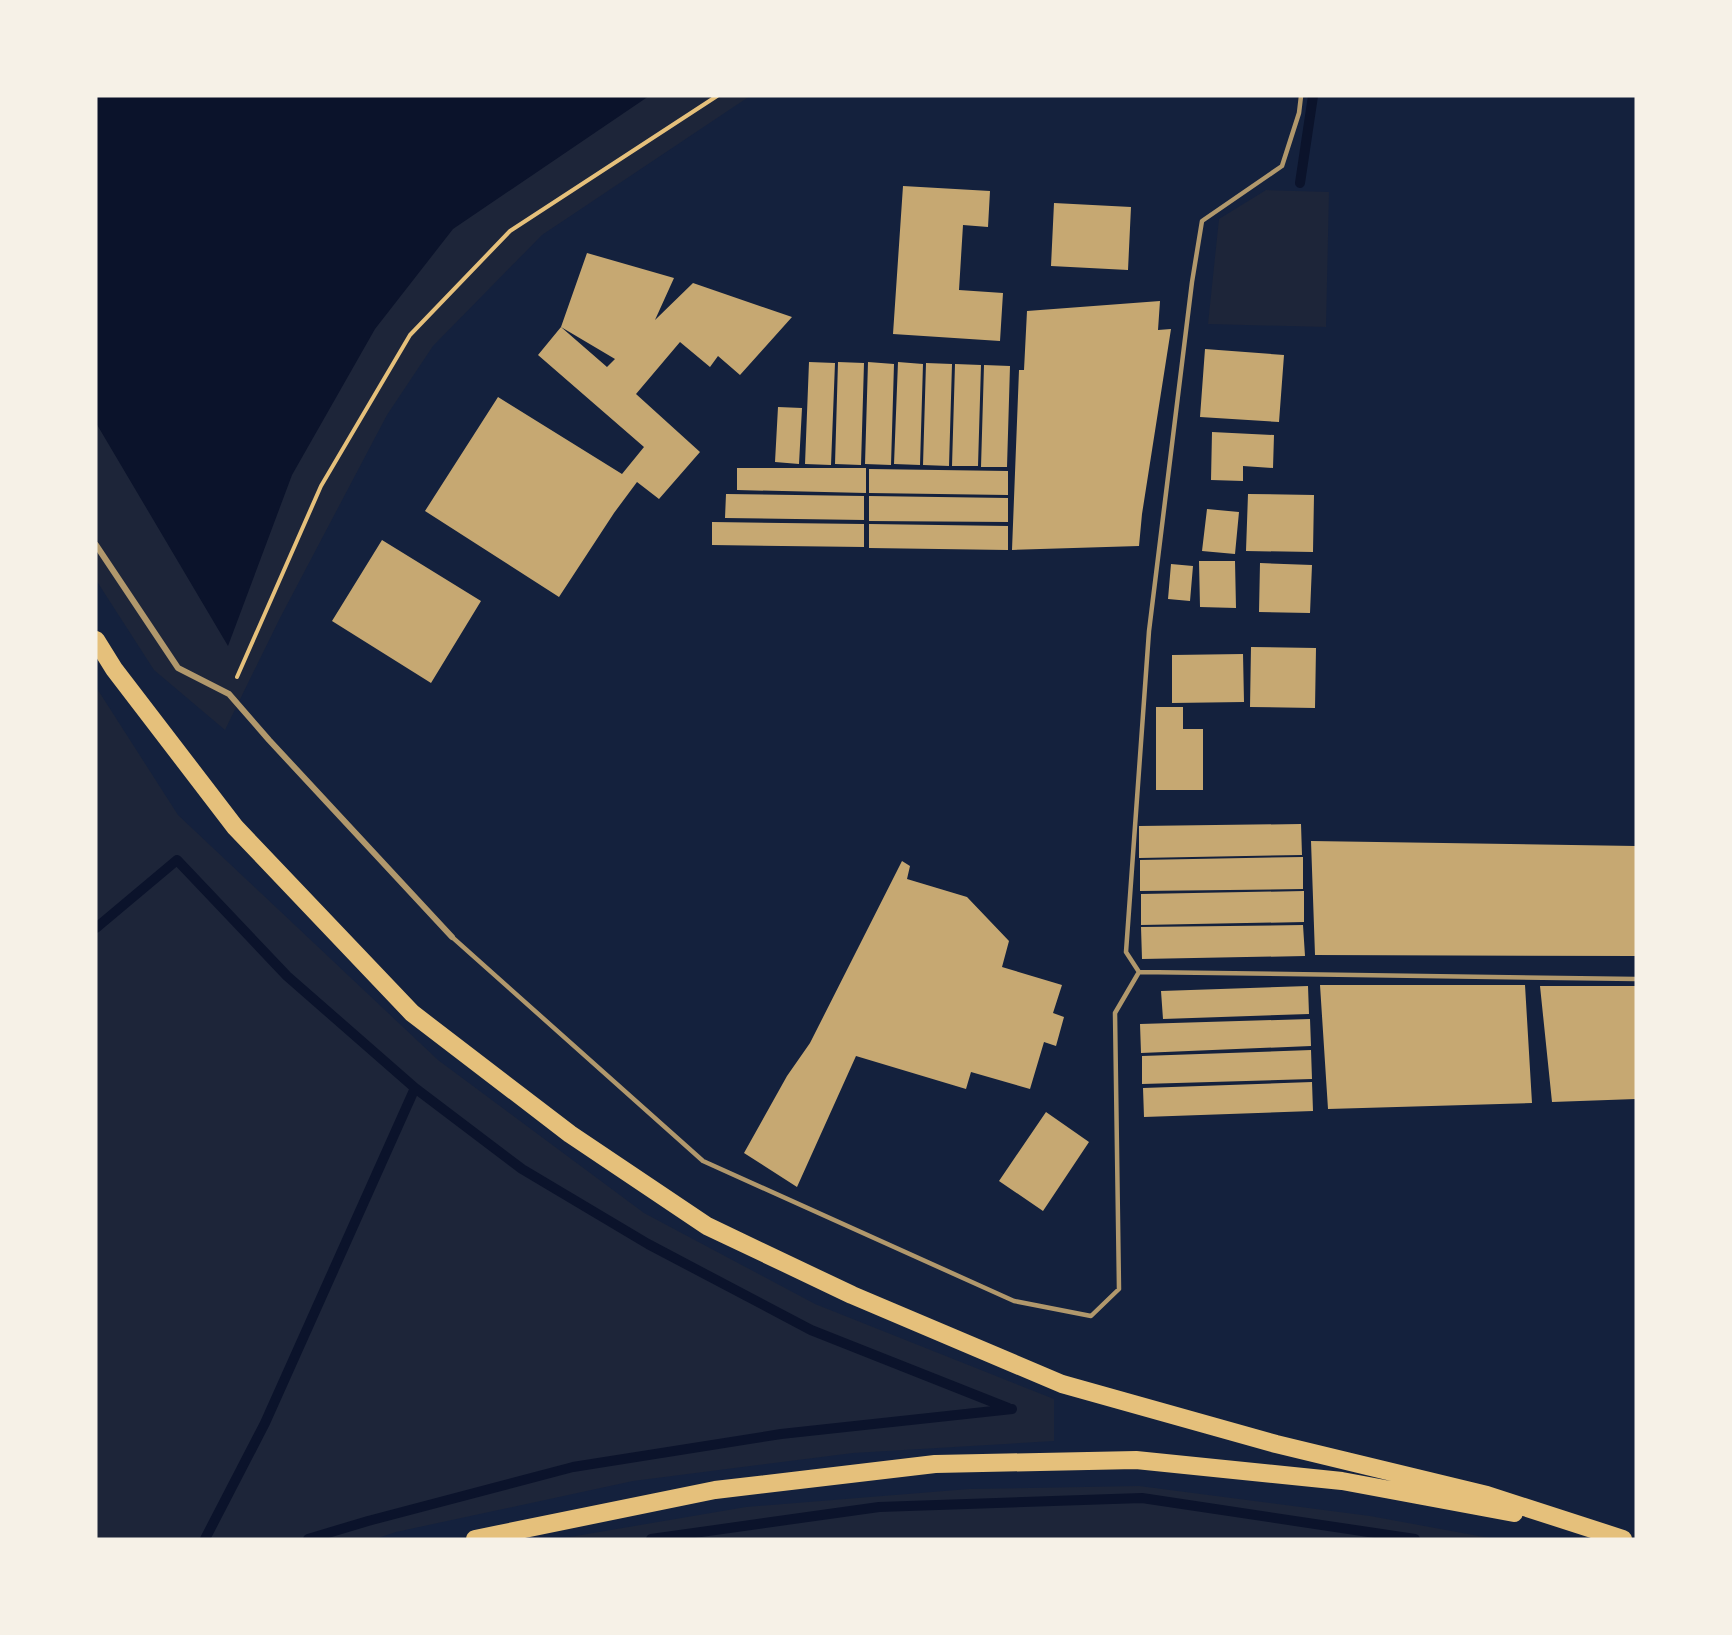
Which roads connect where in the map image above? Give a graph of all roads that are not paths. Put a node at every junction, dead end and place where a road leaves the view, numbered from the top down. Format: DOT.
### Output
graph roads {
  1 [pos="1301,96"];
  2 [pos="96,545"];
  3 [pos="96,640"];
  4 [pos="452,937"];
  5 [pos="1139,972"];
  6 [pos="1636,979"];
  7 [pos="1583,1526"];
  8 [pos="475,1539"];
  9 [pos="1623,1539"];
  1 -- 5 [label="lane"];
  2 -- 4 [label="street"];
  3 -- 7 [label="highway"];
  4 -- 5 [label="lane"];
  5 -- 6 [label="lane"];
  7 -- 8 [label="highway"];
  7 -- 9 [label="highway"];
}
